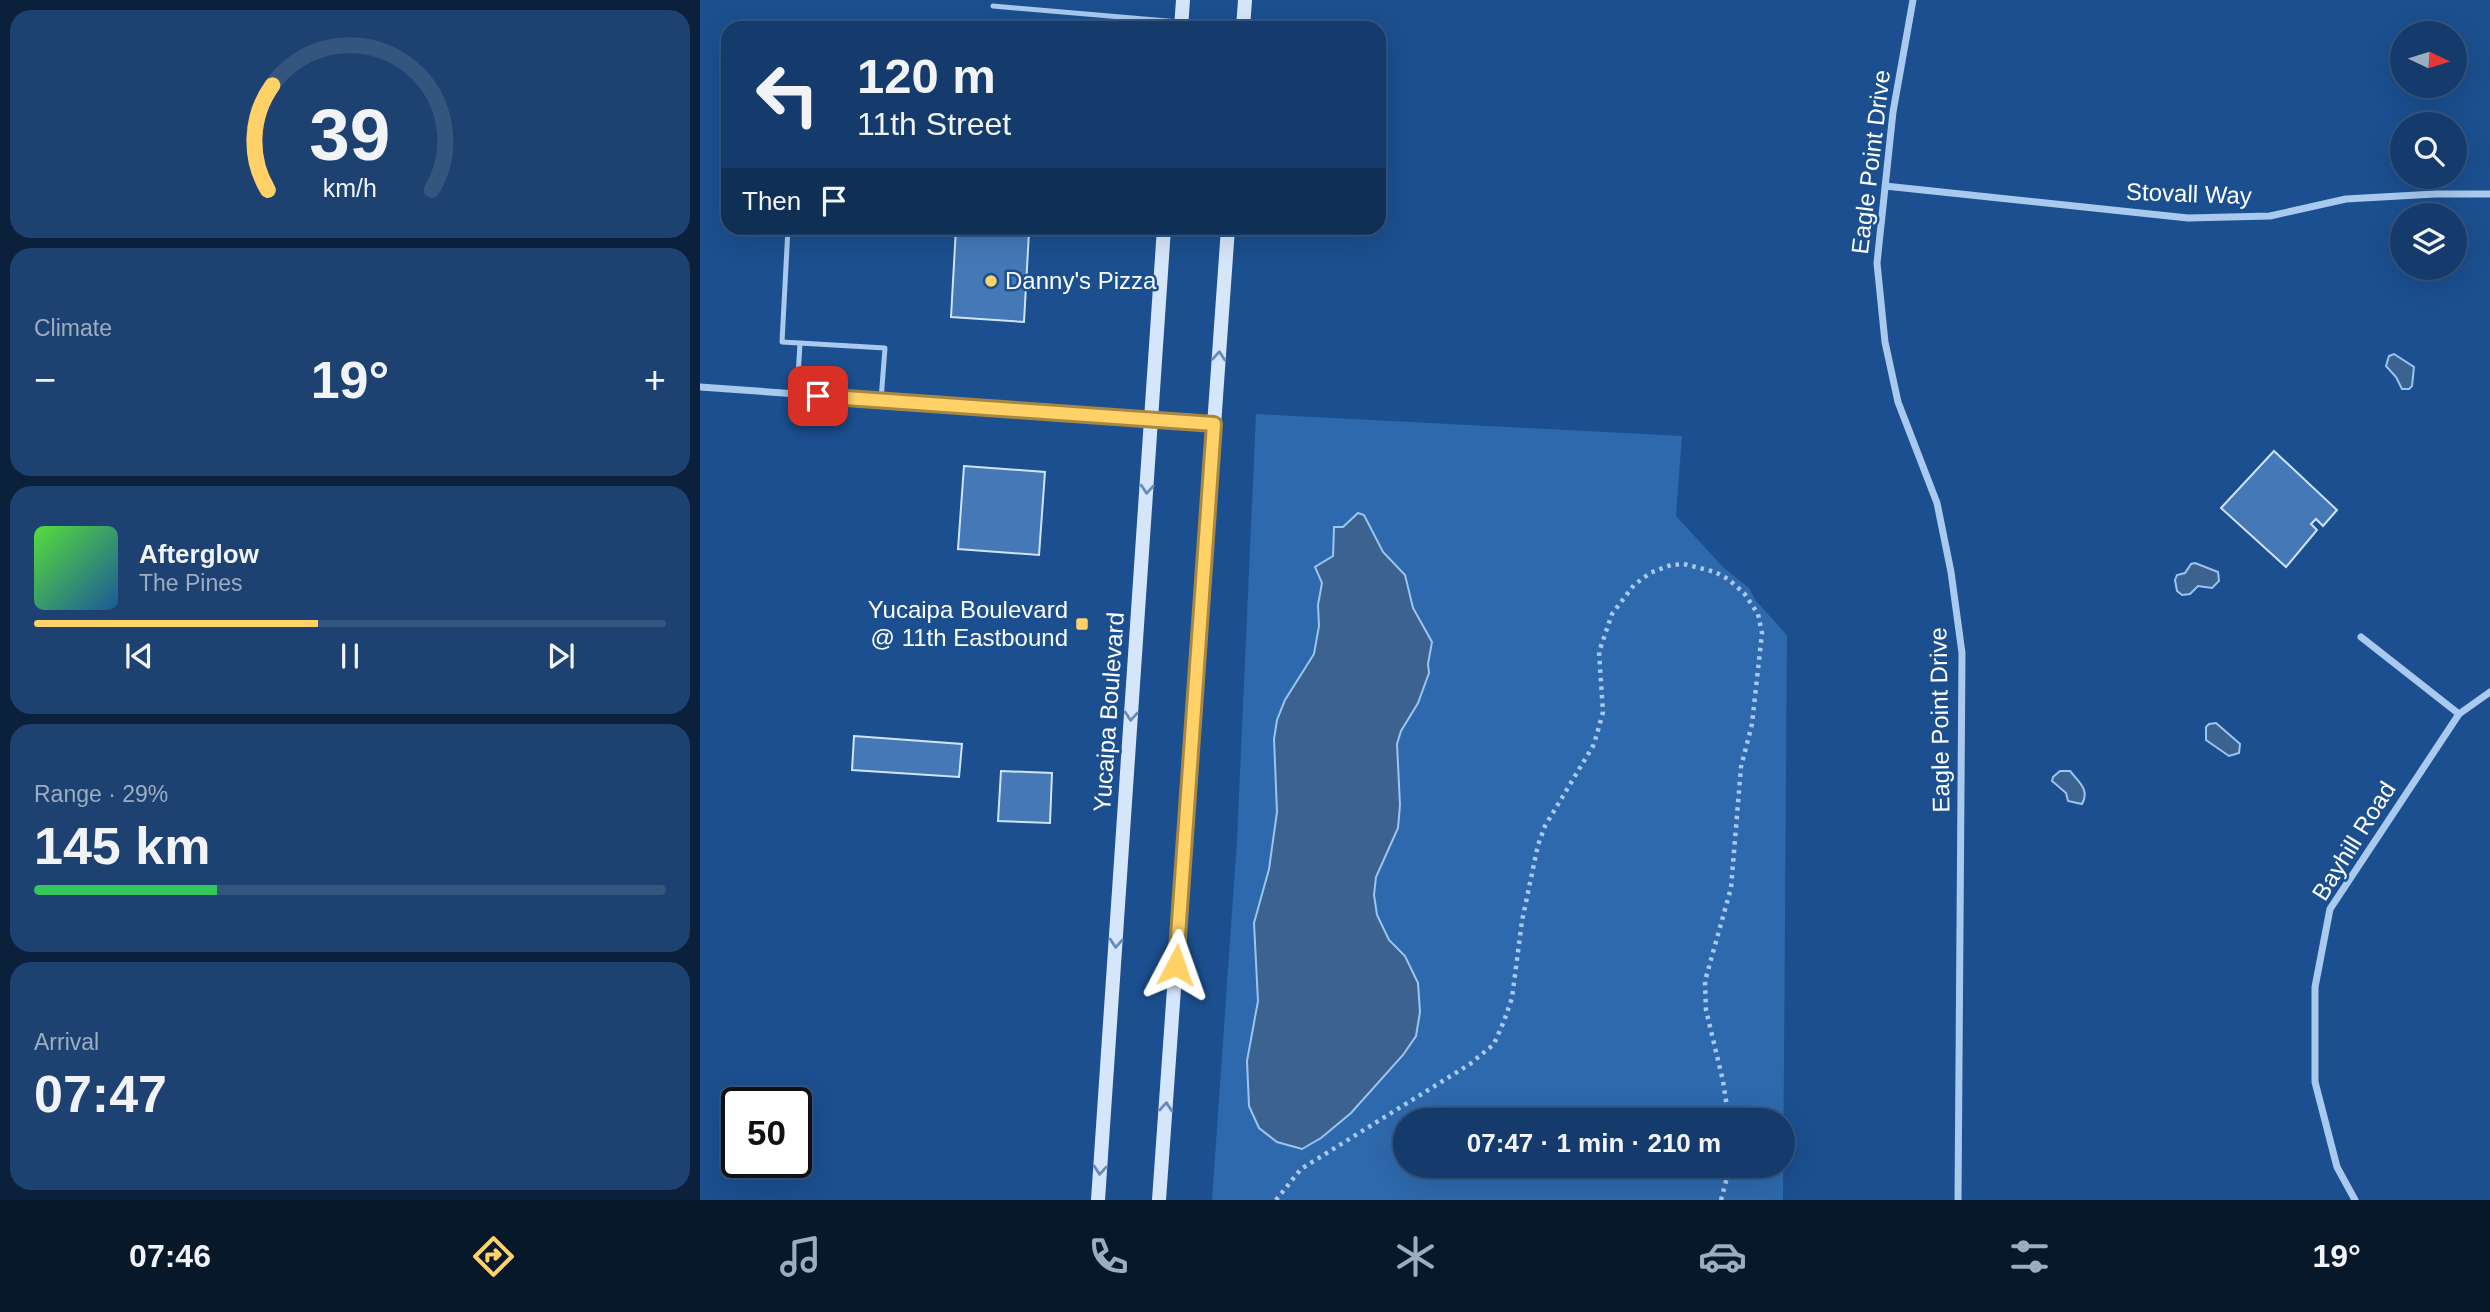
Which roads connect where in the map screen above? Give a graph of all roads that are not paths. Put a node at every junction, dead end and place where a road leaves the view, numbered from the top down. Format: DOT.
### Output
graph roads {
  1 [pos="1183,0"];
  2 [pos="1245,0"];
  3 [pos="1913,0"];
  4 [pos="993,6"];
  5 [pos="1124,18"];
  6 [pos="1124,21"];
  7 [pos="1149,21"];
  8 [pos="1182,21"];
  9 [pos="1244,21"];
  10 [pos="1885,186"];
  11 [pos="2490,194"];
  12 [pos="788,235"];
  13 [pos="1164,235"];
  14 [pos="1228,235"];
  15 [pos="800,343"];
  16 [pos="700,387"];
  17 [pos="797,394"];
  18 [pos="881,400"];
  19 [pos="1152,421"];
  20 [pos="1214,424"];
  21 [pos="2361,636"];
  22 [pos="2490,692"];
  23 [pos="2459,714"];
  24 [pos="1098,1200"];
  25 [pos="1159,1200"];
  26 [pos="1958,1200"];
  27 [pos="2355,1200"];
  1 -- 8 [label="main road"];
  2 -- 9 [label="main road"];
  3 -- 10 [label="street, Eagle Point Drive"];
  4 -- 5 [label="lane"];
  5 -- 6 [label="lane"];
  5 -- 7 [label="lane"];
  10 -- 11 [label="street, Stovall Way"];
  10 -- 26 [label="street, Eagle Point Drive"];
  12 -- 15 [label="lane"];
  13 -- 19 [label="main road, Yucaipa Boulevard"];
  20 -- 14 [label="main road, one-way"];
  15 -- 17 [label="lane"];
  15 -- 18 [label="lane"];
  16 -- 17 [label="street"];
  17 -- 18 [label="street"];
  18 -- 19 [label="street"];
  19 -- 20 [label="street"];
  19 -- 24 [label="main road, Yucaipa Boulevard, one-way"];
  25 -- 20 [label="main road, one-way"];
  21 -- 23 [label="street"];
  22 -- 23 [label="street, Bayhill Road"];
  23 -- 27 [label="street, Bayhill Road"];
}
